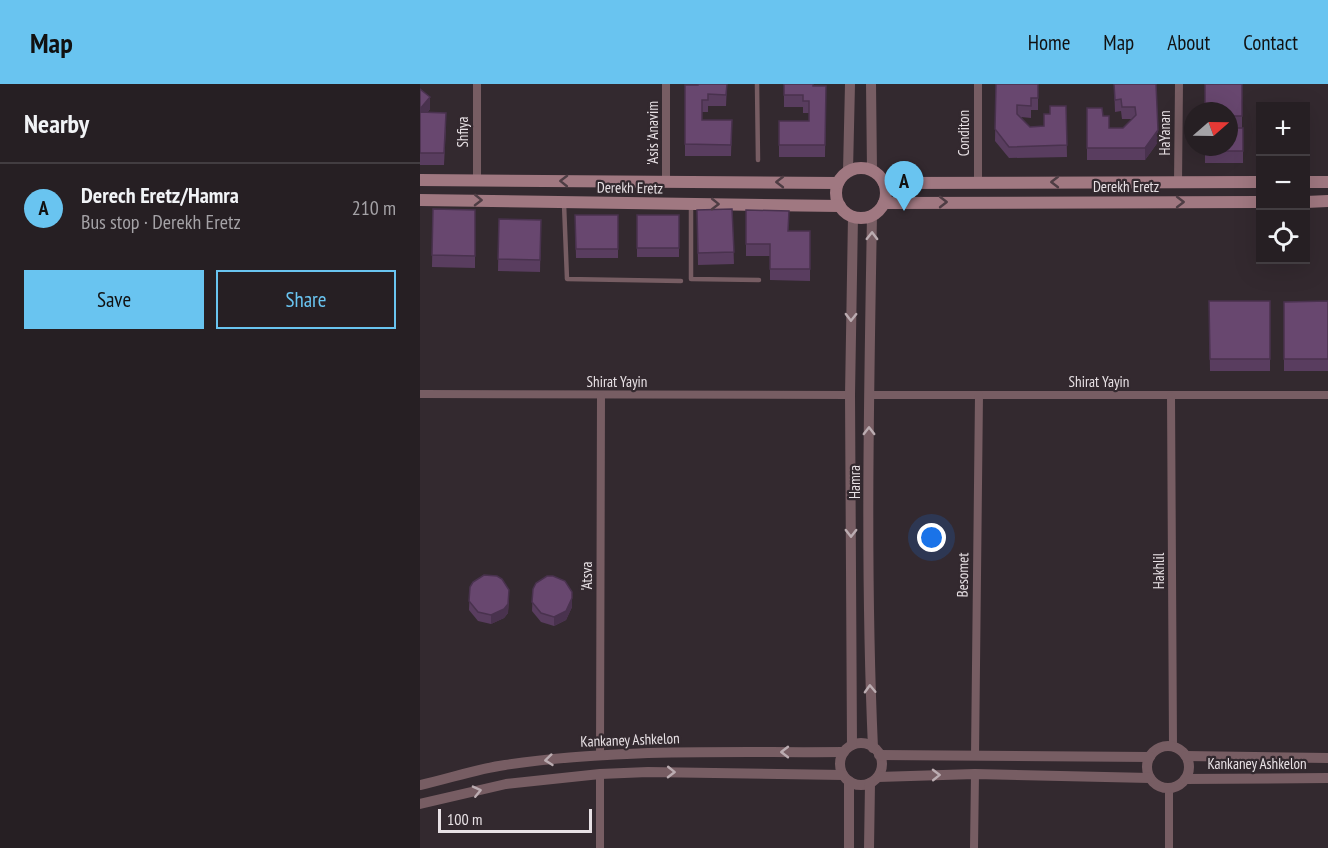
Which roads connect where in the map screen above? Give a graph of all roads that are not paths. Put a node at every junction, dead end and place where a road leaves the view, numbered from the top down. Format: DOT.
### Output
graph roads {
  1 [pos="477,84"];
  2 [pos="666,84"];
  3 [pos="757,84"];
  4 [pos="850,84"];
  5 [pos="871,84"];
  6 [pos="978,84"];
  7 [pos="1179,84"];
  8 [pos="758,160"];
  9 [pos="872,170"];
  10 [pos="848,171"];
  11 [pos="420,180"];
  12 [pos="477,180"];
  13 [pos="978,181"];
  14 [pos="666,182"];
  15 [pos="1256,182"];
  16 [pos="1310,182"];
  17 [pos="1328,182"];
  18 [pos="838,183"];
  19 [pos="884,183"];
  20 [pos="1178,183"];
  21 [pos="420,200"];
  22 [pos="1310,201"];
  23 [pos="1328,201"];
  24 [pos="564,202"];
  25 [pos="884,202"];
  26 [pos="1256,202"];
  27 [pos="691,203"];
  28 [pos="840,206"];
  29 [pos="872,215"];
  30 [pos="852,216"];
  31 [pos="759,280"];
  32 [pos="681,281"];
  33 [pos="420,394"];
  34 [pos="850,395"];
  35 [pos="869,395"];
  36 [pos="979,395"];
  37 [pos="1328,395"];
  38 [pos="601,396"];
  39 [pos="1171,396"];
  40 [pos="1173,746"];
  41 [pos="848,749"];
  42 [pos="876,751"];
  43 [pos="600,756"];
  44 [pos="975,756"];
  45 [pos="1186,756"];
  46 [pos="1150,757"];
  47 [pos="1328,758"];
  48 [pos="600,774"];
  49 [pos="975,774"];
  50 [pos="846,778"];
  51 [pos="1150,778"];
  52 [pos="1328,778"];
  53 [pos="1185,779"];
  54 [pos="874,780"];
  55 [pos="420,785"];
  56 [pos="1169,788"];
  57 [pos="420,804"];
  58 [pos="600,848"];
  59 [pos="849,848"];
  60 [pos="869,848"];
  61 [pos="974,848"];
  62 [pos="1169,848"];
  1 -- 12 [label="street, Shfiya"];
  2 -- 14 [label="street, 'Asis 'Anavim"];
  3 -- 8 [label="lane"];
  4 -- 10 [label="street"];
  5 -- 9 [label="street"];
  6 -- 13 [label="street, Conditon"];
  7 -- 20 [label="street, HaYanan"];
  9 -- 10 [label="main road"];
  9 -- 19 [label="main road"];
  10 -- 18 [label="main road"];
  11 -- 12 [label="main road, Derekh Eretz"];
  14 -- 12 [label="main road, Derekh Eretz, one-way"];
  13 -- 19 [label="main road, Derekh Eretz"];
  20 -- 13 [label="main road, Derekh Eretz, one-way"];
  18 -- 14 [label="main road, Derekh Eretz, one-way"];
  15 -- 20 [label="main road, Derekh Eretz"];
  16 -- 17 [label="main road"];
  18 -- 28 [label="main road"];
  19 -- 25 [label="main road"];
  21 -- 24 [label="main road, Derekh Eretz, one-way"];
  22 -- 23 [label="main road"];
  24 -- 27 [label="main road, Derekh Eretz"];
  24 -- 32 [label="lane"];
  25 -- 26 [label="main road, Derekh Eretz, one-way"];
  25 -- 29 [label="main road"];
  27 -- 28 [label="main road, Derekh Eretz, one-way"];
  27 -- 31 [label="lane"];
  28 -- 30 [label="main road"];
  29 -- 30 [label="main road"];
  35 -- 29 [label="street, Hamra, one-way"];
  30 -- 34 [label="street, Hamra, one-way"];
  33 -- 38 [label="street, Shirat Yayin"];
  34 -- 38 [label="street, Shirat Yayin"];
  34 -- 41 [label="street, Hamra, one-way"];
  35 -- 36 [label="street, Shirat Yayin"];
  42 -- 35 [label="street, Hamra, one-way"];
  36 -- 39 [label="street, Shirat Yayin"];
  36 -- 44 [label="street, Besomet"];
  37 -- 39 [label="street, Shirat Yayin"];
  38 -- 43 [label="street, 'Atsva"];
  39 -- 40 [label="street, Hakhlil"];
  40 -- 45 [label="street"];
  40 -- 46 [label="street"];
  41 -- 42 [label="street"];
  41 -- 43 [label="street, Kankaney Ashkelon, one-way"];
  41 -- 50 [label="street"];
  42 -- 44 [label="street"];
  42 -- 54 [label="street"];
  43 -- 55 [label="street, Kankaney Ashkelon, one-way"];
  44 -- 46 [label="street"];
  45 -- 47 [label="street, Kankaney Ashkelon"];
  45 -- 53 [label="street"];
  46 -- 51 [label="street"];
  48 -- 50 [label="street, one-way"];
  57 -- 48 [label="street, one-way"];
  48 -- 58 [label="street"];
  49 -- 51 [label="street"];
  54 -- 49 [label="street, one-way"];
  49 -- 61 [label="street"];
  50 -- 54 [label="street"];
  50 -- 59 [label="street"];
  51 -- 56 [label="street"];
  52 -- 53 [label="street, Kankaney Ashkelon"];
  53 -- 56 [label="street"];
  54 -- 60 [label="street"];
  56 -- 62 [label="street"];
}
